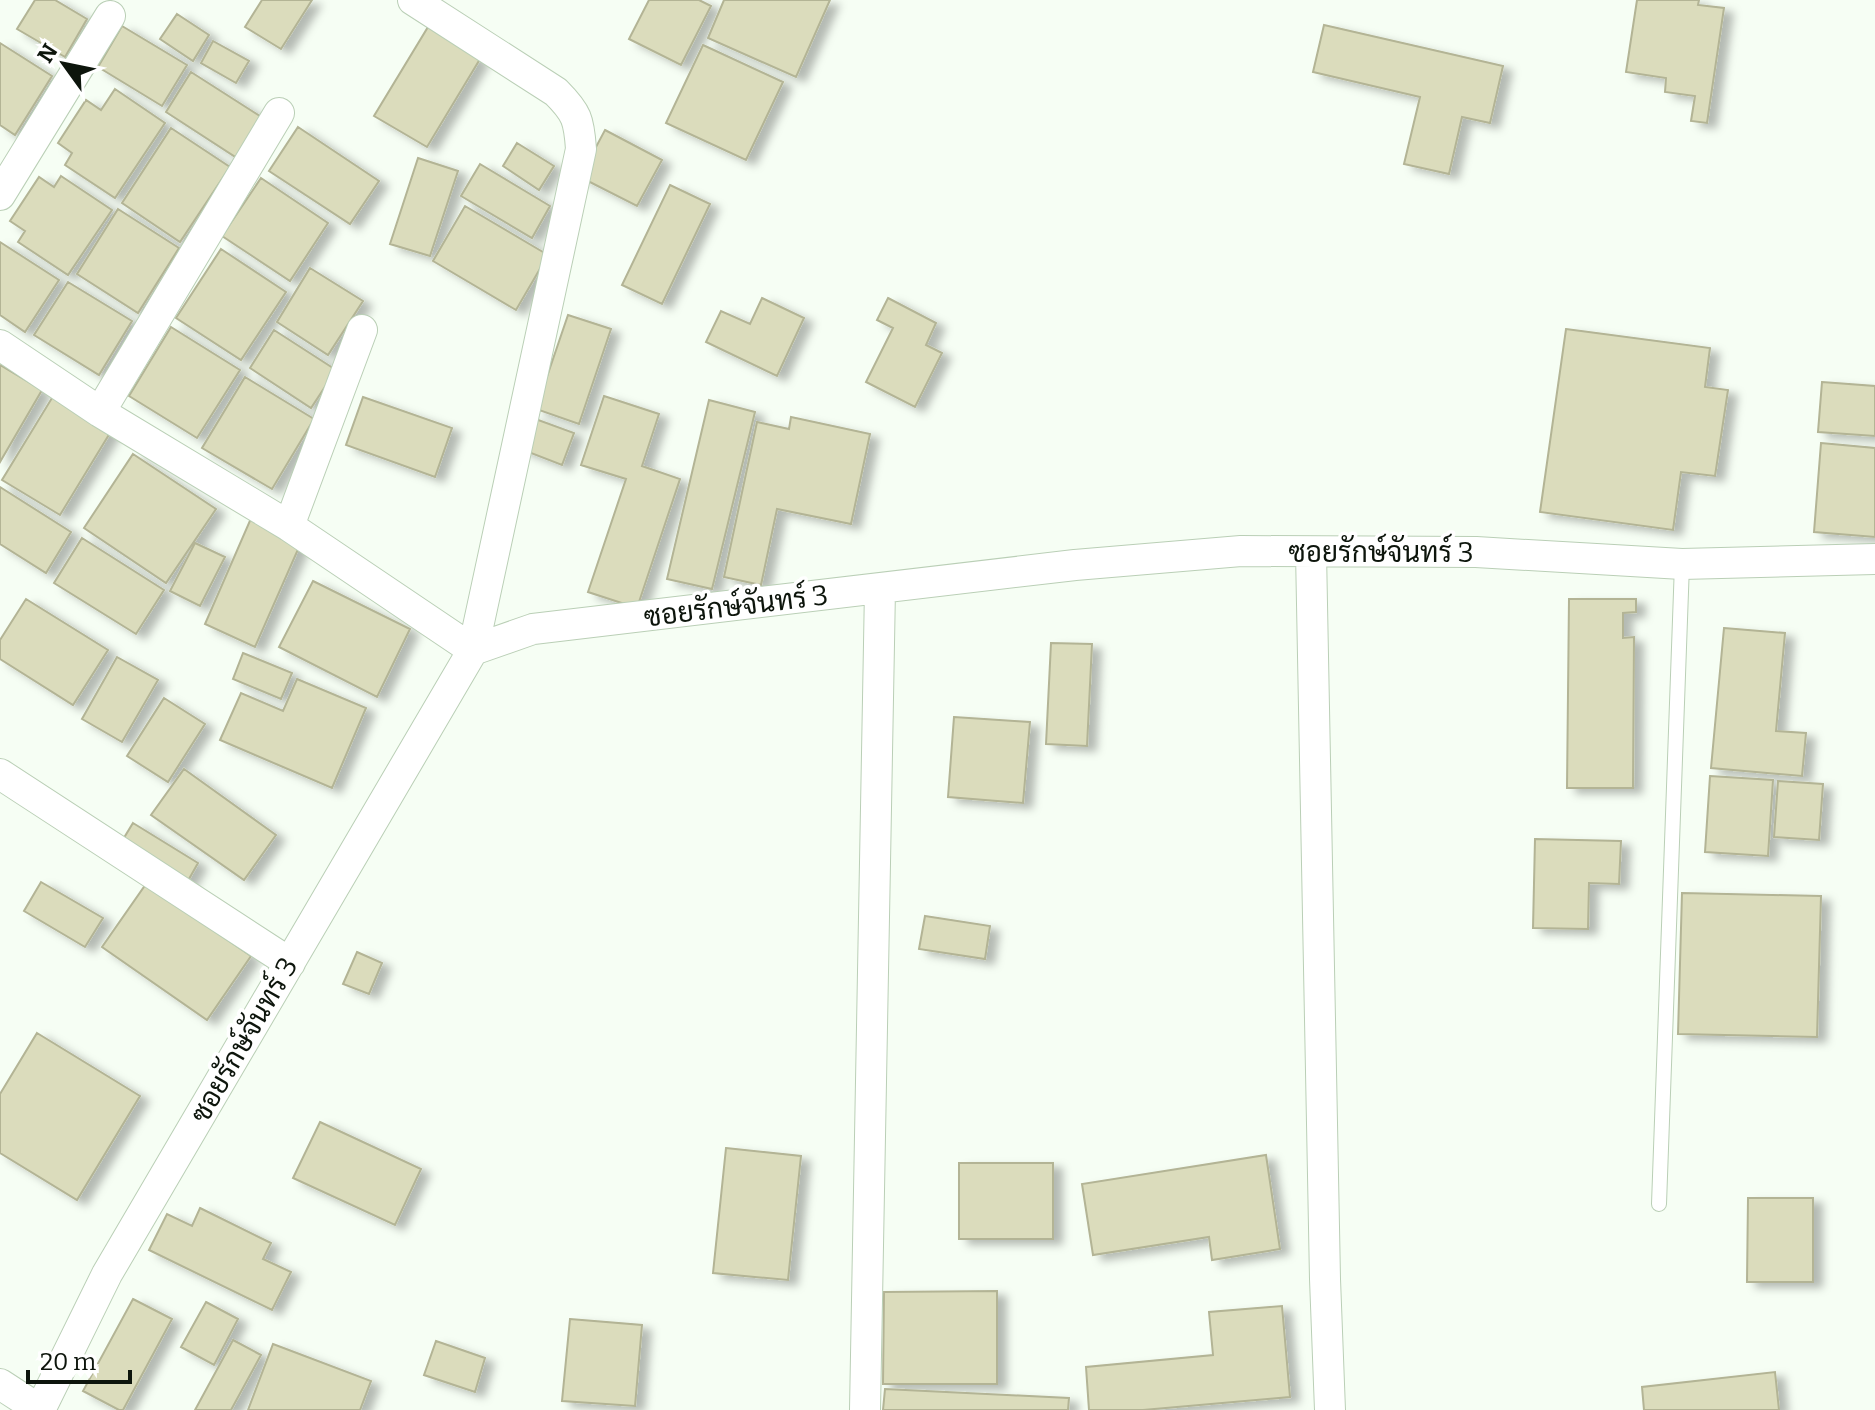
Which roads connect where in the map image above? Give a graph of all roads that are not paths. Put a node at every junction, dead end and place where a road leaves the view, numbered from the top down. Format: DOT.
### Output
graph roads {
  1 [pos="413,0"];
  2 [pos="110,16"];
  3 [pos="279,113"];
  4 [pos="0,195"];
  5 [pos="362,330"];
  6 [pos="0,345"];
  7 [pos="100,412"];
  8 [pos="289,526"];
  9 [pos="1311,552"];
  10 [pos="1875,559"];
  11 [pos="1682,564"];
  12 [pos="880,589"];
  13 [pos="473,650"];
  14 [pos="0,774"];
  15 [pos="290,963"];
  16 [pos="1659,1204"];
  17 [pos="0,1384"];
  18 [pos="40,1410"];
  19 [pos="865,1410"];
  20 [pos="1330,1410"];
  1 -- 13 [label="street"];
  2 -- 4 [label="street"];
  3 -- 7 [label="street"];
  5 -- 8 [label="street"];
  6 -- 7 [label="street"];
  7 -- 8 [label="street"];
  8 -- 13 [label="street"];
  9 -- 11 [label="street, ซอยรักษ์จันทร์ 3"];
  9 -- 12 [label="street, ซอยรักษ์จันทร์ 3"];
  9 -- 20 [label="street"];
  10 -- 11 [label="street, ซอยรักษ์จันทร์ 3"];
  11 -- 16 [label="lane"];
  12 -- 13 [label="street, ซอยรักษ์จันทร์ 3"];
  12 -- 19 [label="street"];
  13 -- 15 [label="street, ซอยรักษ์จันทร์ 3"];
  14 -- 15 [label="street"];
  15 -- 18 [label="street, ซอยรักษ์จันทร์ 3"];
  17 -- 18 [label="street"];
}
